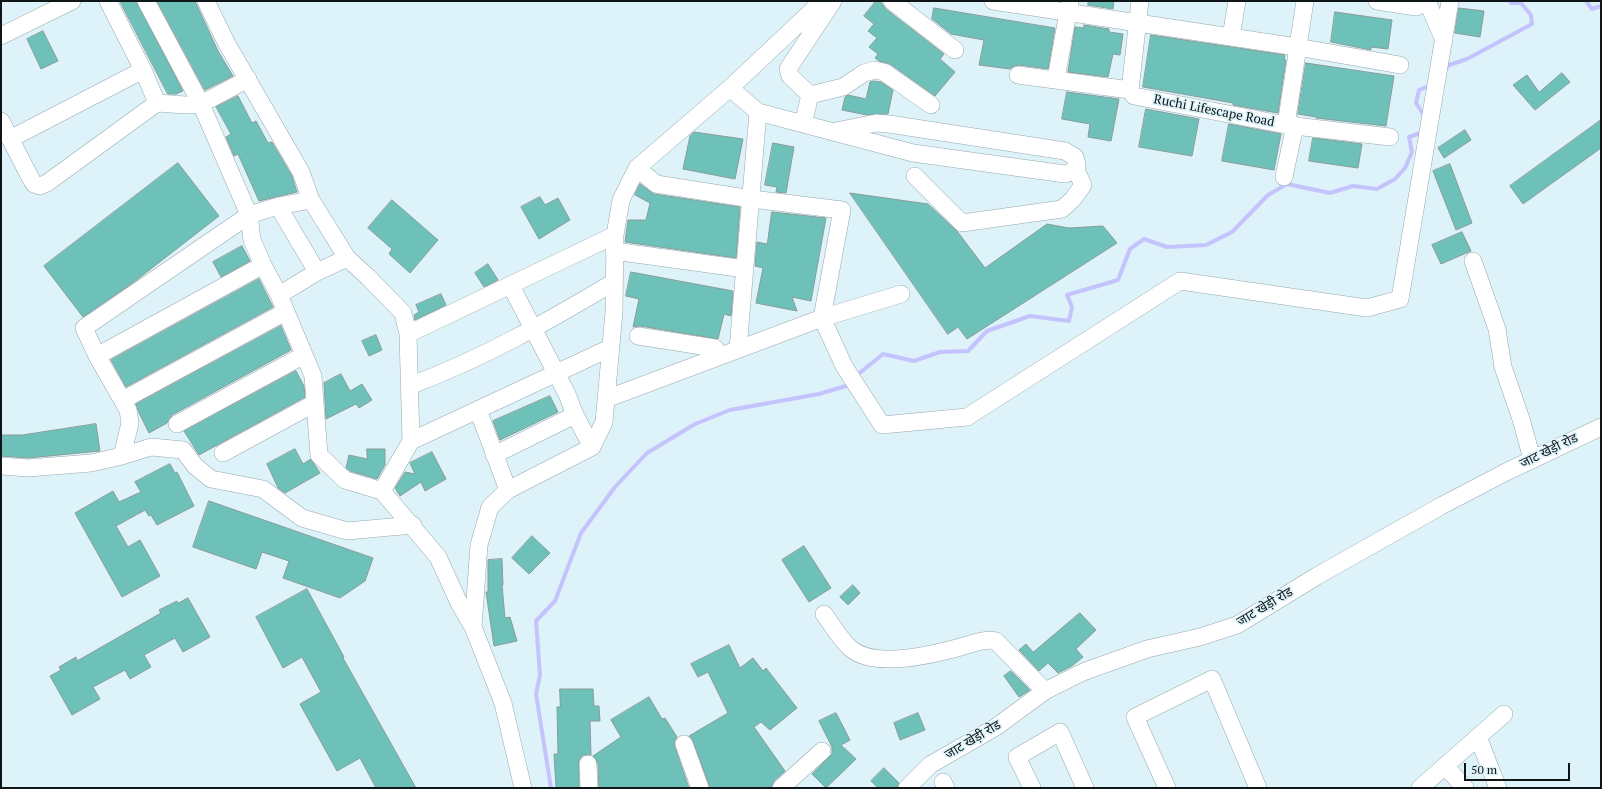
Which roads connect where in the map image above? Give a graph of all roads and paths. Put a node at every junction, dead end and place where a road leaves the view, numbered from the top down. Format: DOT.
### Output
graph roads {
  1 [pos="72,1"];
  2 [pos="108,1"];
  3 [pos="146,1"];
  4 [pos="206,1"];
  5 [pos="819,1"];
  6 [pos="833,1"];
  7 [pos="892,1"];
  8 [pos="993,1"];
  9 [pos="1140,1"];
  10 [pos="1237,1"];
  11 [pos="1305,1"];
  12 [pos="1376,1"];
  13 [pos="1427,1"];
  14 [pos="1450,1"];
  15 [pos="1069,7"];
  16 [pos="1137,23"];
  17 [pos="1,36"];
  18 [pos="1231,37"];
  19 [pos="1444,41"];
  20 [pos="1297,47"];
  21 [pos="955,50"];
  22 [pos="1400,65"];
  23 [pos="143,70"];
  24 [pos="1018,75"];
  25 [pos="1056,79"];
  26 [pos="248,80"];
  27 [pos="730,88"];
  28 [pos="1130,90"];
  29 [pos="810,95"];
  30 [pos="157,103"];
  31 [pos="201,104"];
  32 [pos="931,105"];
  33 [pos="758,112"];
  34 [pos="1,121"];
  35 [pos="803,124"];
  36 [pos="1290,125"];
  37 [pos="832,132"];
  38 [pos="1390,136"];
  39 [pos="10,139"];
  40 [pos="637,168"];
  41 [pos="1076,170"];
  42 [pos="915,176"];
  43 [pos="1284,178"];
  44 [pos="752,199"];
  45 [pos="311,200"];
  46 [pos="278,206"];
  47 [pos="249,215"];
  48 [pos="615,243"];
  49 [pos="347,258"];
  50 [pos="1473,261"];
  51 [pos="263,265"];
  52 [pos="745,269"];
  53 [pos="316,272"];
  54 [pos="614,282"];
  55 [pos="511,286"];
  56 [pos="901,294"];
  57 [pos="279,295"];
  58 [pos="286,312"];
  59 [pos="822,318"];
  60 [pos="534,330"];
  61 [pos="408,334"];
  62 [pos="638,336"];
  63 [pos="610,348"];
  64 [pos="738,349"];
  65 [pos="304,355"];
  66 [pos="710,355"];
  67 [pos="97,356"];
  68 [pos="556,373"];
  69 [pos="409,386"];
  70 [pos="606,399"];
  71 [pos="123,400"];
  72 [pos="315,403"];
  73 [pos="478,410"];
  74 [pos="575,415"];
  75 [pos="177,424"];
  76 [pos="1601,427"];
  77 [pos="411,441"];
  78 [pos="592,447"];
  79 [pos="222,453"];
  80 [pos="494,455"];
  81 [pos="122,456"];
  82 [pos="1532,459"];
  83 [pos="1,466"];
  84 [pos="508,490"];
  85 [pos="382,491"];
  86 [pos="413,525"];
  87 [pos="824,614"];
  88 [pos="473,627"];
  89 [pos="1045,691"];
  90 [pos="1504,714"];
  91 [pos="1478,737"];
  92 [pos="684,744"];
  93 [pos="822,751"];
  94 [pos="588,764"];
  95 [pos="1445,766"];
  96 [pos="523,788"];
  97 [pos="589,788"];
  98 [pos="700,788"];
  99 [pos="781,788"];
  100 [pos="908,788"];
  101 [pos="1032,788"];
  102 [pos="1085,788"];
  103 [pos="1167,788"];
  104 [pos="1258,788"];
  105 [pos="1420,788"];
  106 [pos="1466,788"];
  107 [pos="1498,788"];
  1 -- 17 [label="street"];
  2 -- 23 [label="street"];
  3 -- 31 [label="street"];
  4 -- 26 [label="street"];
  5 -- 27 [label="street"];
  6 -- 29 [label="street"];
  7 -- 21 [label="street"];
  8 -- 15 [label="street"];
  9 -- 16 [label="street"];
  10 -- 18 [label="street"];
  11 -- 20 [label="street"];
  12 -- 13 [label="street"];
  13 -- 19 [label="street"];
  14 -- 19 [label="street"];
  15 -- 16 [label="street"];
  15 -- 25 [label="street"];
  16 -- 18 [label="street"];
  16 -- 28 [label="street"];
  18 -- 20 [label="street"];
  19 -- 59 [label="street"];
  20 -- 22 [label="street"];
  20 -- 36 [label="street"];
  23 -- 30 [label="street"];
  23 -- 39 [label="street"];
  24 -- 25 [label="street, Ruchi Lifescape Road"];
  25 -- 28 [label="street, Ruchi Lifescape Road"];
  26 -- 31 [label="street"];
  26 -- 45 [label="street"];
  27 -- 33 [label="street"];
  27 -- 40 [label="street"];
  28 -- 36 [label="street, Ruchi Lifescape Road"];
  29 -- 32 [label="street"];
  29 -- 35 [label="street"];
  30 -- 31 [label="street"];
  30 -- 39 [label="street"];
  31 -- 47 [label="street"];
  33 -- 35 [label="street"];
  33 -- 44 [label="street"];
  34 -- 39 [label="street"];
  35 -- 37 [label="street"];
  36 -- 38 [label="street, Ruchi Lifescape Road"];
  36 -- 43 [label="street"];
  37 -- 41 [label="street"];
  37 -- 41 [label="street"];
  40 -- 44 [label="street"];
  40 -- 48 [label="street"];
  41 -- 42 [label="street"];
  44 -- 52 [label="street"];
  44 -- 59 [label="street"];
  45 -- 46 [label="street"];
  45 -- 49 [label="street"];
  46 -- 47 [label="street"];
  46 -- 53 [label="street"];
  47 -- 51 [label="street"];
  47 -- 67 [label="street"];
  48 -- 52 [label="street"];
  48 -- 54 [label="street"];
  48 -- 55 [label="street"];
  49 -- 53 [label="street"];
  49 -- 61 [label="street"];
  50 -- 82 [label="street"];
  51 -- 57 [label="street"];
  51 -- 67 [label="street"];
  52 -- 64 [label="street"];
  53 -- 57 [label="street"];
  54 -- 60 [label="street"];
  54 -- 63 [label="street"];
  55 -- 60 [label="street"];
  55 -- 61 [label="street"];
  56 -- 59 [label="street"];
  57 -- 58 [label="street"];
  58 -- 65 [label="street"];
  58 -- 71 [label="street"];
  59 -- 64 [label="street"];
  60 -- 68 [label="street"];
  60 -- 69 [label="street"];
  61 -- 69 [label="street"];
  62 -- 66 [label="street"];
  63 -- 68 [label="street"];
  63 -- 70 [label="street"];
  64 -- 66 [label="street"];
  65 -- 72 [label="street"];
  65 -- 75 [label="street"];
  66 -- 70 [label="street"];
  67 -- 71 [label="street"];
  68 -- 73 [label="street"];
  68 -- 74 [label="street"];
  69 -- 77 [label="street"];
  70 -- 78 [label="street"];
  71 -- 81 [label="street"];
  72 -- 79 [label="street"];
  72 -- 85 [label="street"];
  73 -- 77 [label="street"];
  73 -- 80 [label="street"];
  74 -- 78 [label="street"];
  74 -- 80 [label="street"];
  76 -- 82 [label="street, जाट खेड़ी रोड"];
  77 -- 85 [label="street"];
  78 -- 84 [label="street"];
  80 -- 84 [label="street"];
  81 -- 83 [label="street"];
  81 -- 86 [label="street"];
  82 -- 89 [label="street, जाट खेड़ी रोड"];
  84 -- 88 [label="street"];
  85 -- 86 [label="street"];
  86 -- 88 [label="street"];
  87 -- 89 [label="street"];
  88 -- 96 [label="street"];
  89 -- 100 [label="street, जाट खेड़ी रोड"];
  90 -- 91 [label="street"];
  91 -- 95 [label="street"];
  91 -- 107 [label="street"];
  92 -- 98 [label="street"];
  93 -- 99 [label="street"];
  94 -- 97 [label="street"];
  95 -- 105 [label="street"];
  95 -- 106 [label="street"];
  101 -- 102 [label="street"];
  103 -- 104 [label="street"];
}
